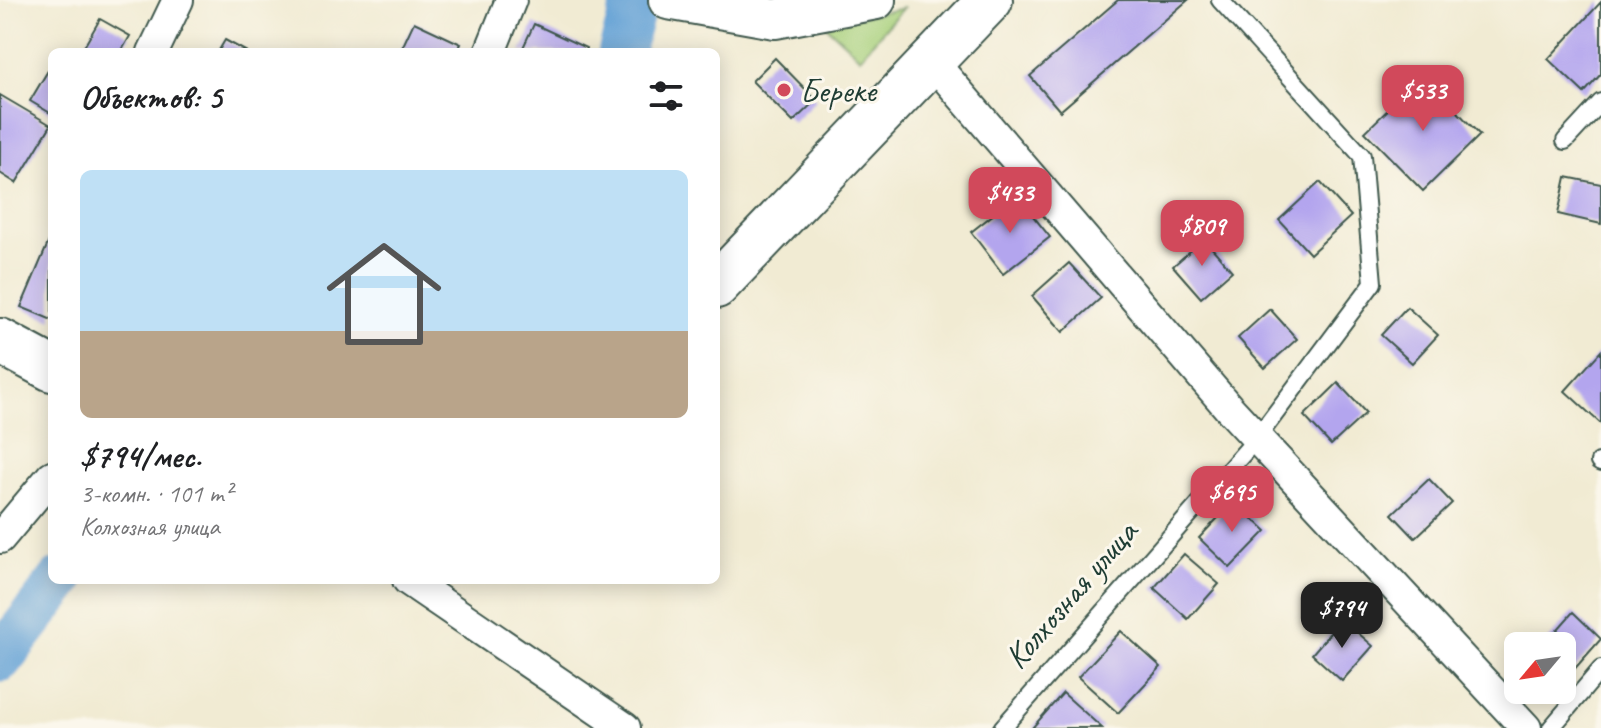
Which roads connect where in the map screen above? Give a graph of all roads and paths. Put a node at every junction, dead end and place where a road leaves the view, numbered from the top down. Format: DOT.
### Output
graph roads {
  1 [pos="178,0"];
  2 [pos="511,0"];
  3 [pos="876,0"];
  4 [pos="990,0"];
  5 [pos="1220,0"];
  6 [pos="673,2"];
  7 [pos="155,48"];
  8 [pos="492,48"];
  9 [pos="931,60"];
  10 [pos="1601,102"];
  11 [pos="1565,141"];
  12 [pos="720,282"];
  13 [pos="0,341"];
  14 [pos="48,367"];
  15 [pos="1257,438"];
  16 [pos="48,481"];
  17 [pos="0,538"];
  18 [pos="414,584"];
  19 [pos="1601,669"];
  20 [pos="625,728"];
  21 [pos="1002,728"];
  22 [pos="1526,728"];
  23 [pos="1551,728"];
  1 -- 7 [label="street"];
  2 -- 8 [label="street"];
  3 -- 6 [label="street"];
  4 -- 9 [label="main road"];
  5 -- 15 [label="lane, Колхозная улица"];
  9 -- 12 [label="main road"];
  9 -- 15 [label="street"];
  10 -- 11 [label="lane"];
  13 -- 14 [label="main road"];
  15 -- 21 [label="lane, Колхозная улица"];
  15 -- 22 [label="street"];
  16 -- 17 [label="street"];
  18 -- 20 [label="street"];
  19 -- 23 [label="lane"];
}
